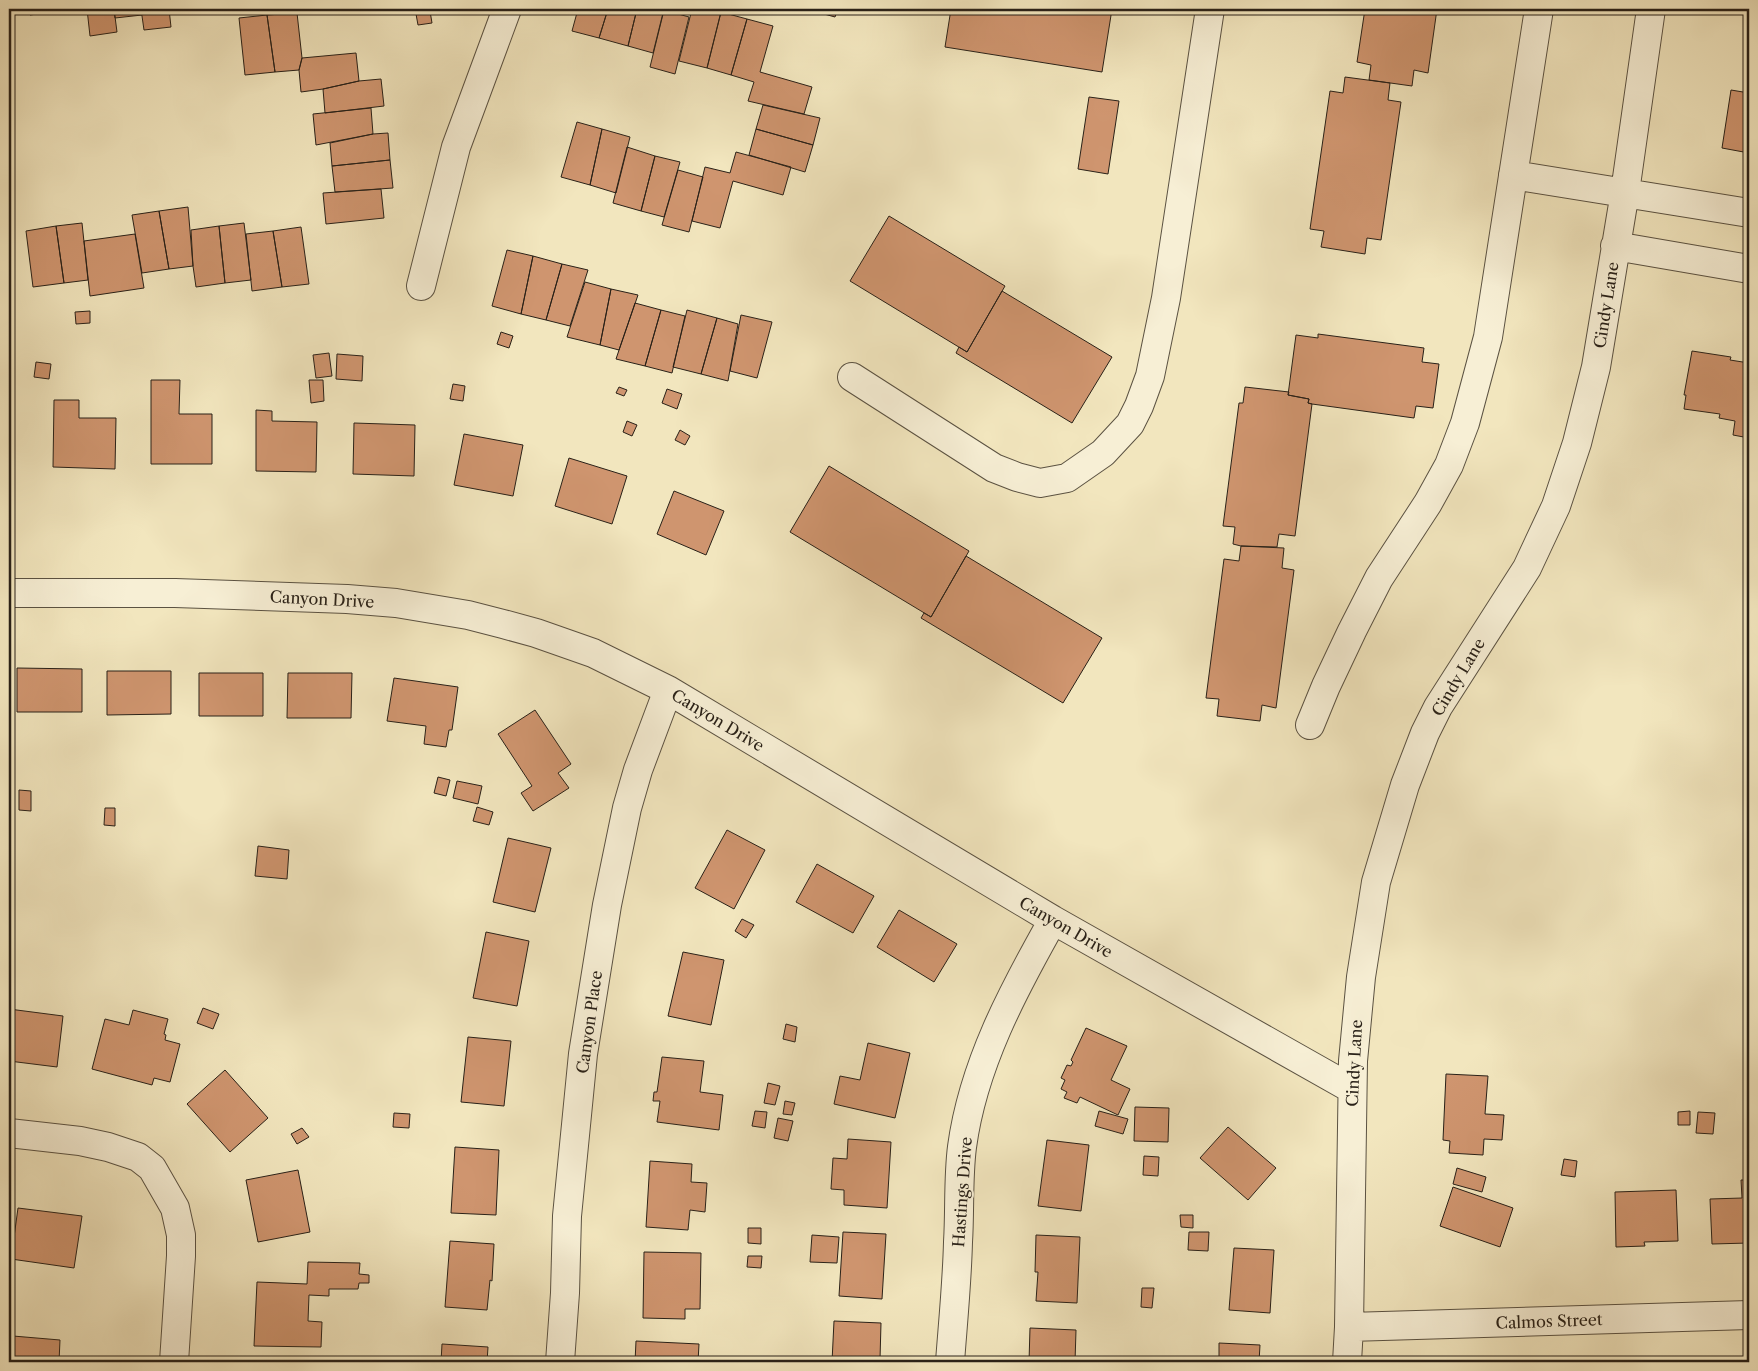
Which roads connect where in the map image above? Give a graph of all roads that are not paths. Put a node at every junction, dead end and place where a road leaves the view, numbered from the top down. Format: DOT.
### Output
graph roads {
  1 [pos="507,9"];
  2 [pos="1210,9"];
  3 [pos="1539,9"];
  4 [pos="1651,9"];
  5 [pos="1513,175"];
  6 [pos="1625,192"];
  7 [pos="1749,213"];
  8 [pos="1615,246"];
  9 [pos="1749,269"];
  10 [pos="420,286"];
  11 [pos="852,377"];
  12 [pos="9,593"];
  13 [pos="668,690"];
  14 [pos="1310,725"];
  15 [pos="1052,920"];
  16 [pos="1352,1089"];
  17 [pos="9,1133"];
  18 [pos="1749,1315"];
  19 [pos="1349,1327"];
  20 [pos="174,1362"];
  21 [pos="560,1362"];
  22 [pos="950,1362"];
  23 [pos="1347,1362"];
  1 -- 10 [label="street"];
  2 -- 11 [label="street"];
  3 -- 5 [label="street"];
  4 -- 6 [label="street, Cindy Lane"];
  5 -- 6 [label="street"];
  5 -- 14 [label="street"];
  6 -- 7 [label="street"];
  6 -- 8 [label="street, Cindy Lane"];
  8 -- 9 [label="street"];
  8 -- 16 [label="street, Cindy Lane"];
  12 -- 13 [label="street, Canyon Drive"];
  13 -- 15 [label="street, Canyon Drive"];
  13 -- 21 [label="street, Canyon Place"];
  15 -- 16 [label="street, Canyon Drive"];
  15 -- 22 [label="street, Hastings Drive"];
  16 -- 19 [label="street, Cindy Lane"];
  17 -- 20 [label="street"];
  18 -- 19 [label="street, Calmos Street"];
  19 -- 23 [label="street, Cindy Lane"];
}
